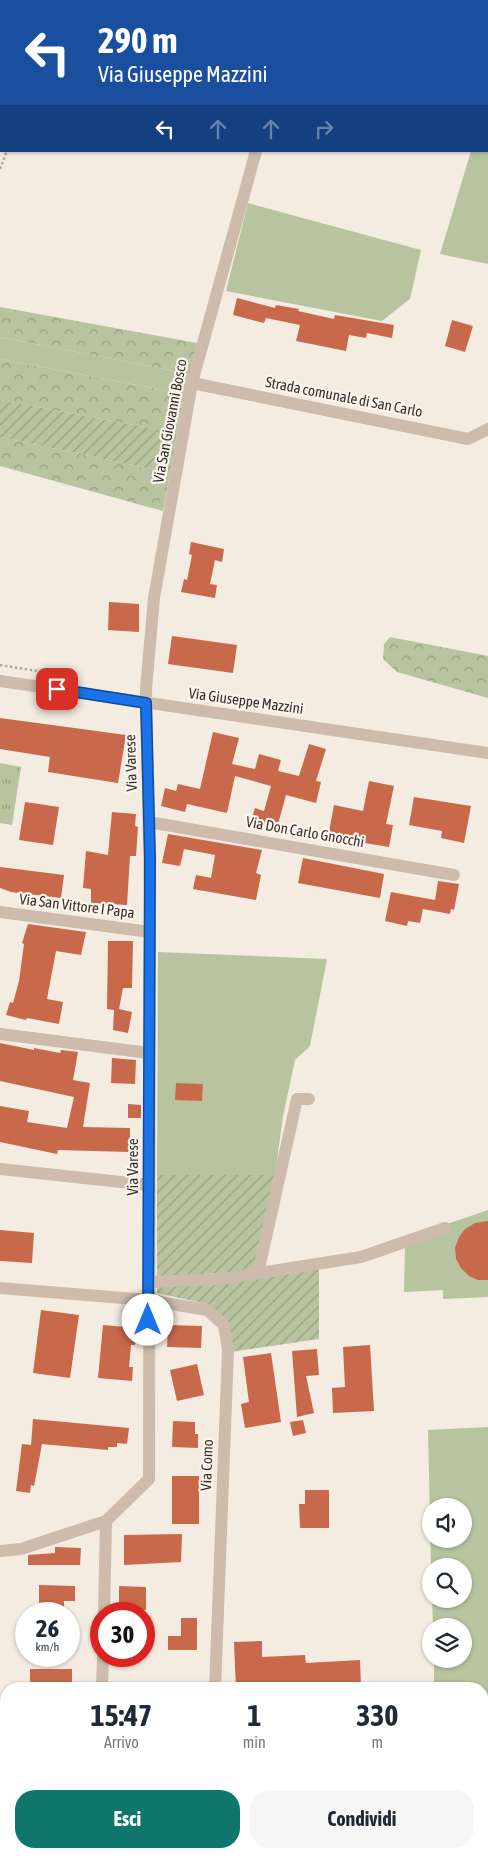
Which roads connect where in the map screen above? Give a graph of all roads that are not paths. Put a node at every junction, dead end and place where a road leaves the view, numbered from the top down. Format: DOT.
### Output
graph roads {
  1 [pos="256,152"];
  2 [pos="192,383"];
  3 [pos="488,429"];
  4 [pos="0,681"];
  5 [pos="146,703"];
  6 [pos="488,753"];
  7 [pos="149,822"];
  8 [pos="454,875"];
  9 [pos="0,912"];
  10 [pos="150,932"];
  11 [pos="0,1034"];
  12 [pos="149,1053"];
  13 [pos="309,1099"];
  14 [pos="0,1169"];
  15 [pos="149,1185"];
  16 [pos="445,1228"];
  17 [pos="258,1273"];
  18 [pos="148,1282"];
  19 [pos="0,1288"];
  20 [pos="148,1300"];
  21 [pos="106,1521"];
  22 [pos="0,1551"];
  23 [pos="104,1602"];
  24 [pos="102,1667"];
  25 [pos="102,1682"];
  26 [pos="215,1682"];
  1 -- 2 [label="street, Via San Giovanni Bosco"];
  2 -- 3 [label="street, Strada comunale di San Carlo"];
  2 -- 5 [label="street, Via San Giovanni Bosco"];
  4 -- 5 [label="street, Via Giuseppe Mazzini"];
  5 -- 6 [label="street, Via Giuseppe Mazzini"];
  5 -- 7 [label="street, Via Varese"];
  7 -- 8 [label="street, Via Don Carlo Gnocchi"];
  7 -- 10 [label="street, Via Varese"];
  9 -- 10 [label="street, Via San Vittore I Papa"];
  10 -- 12 [label="street, Via Varese"];
  11 -- 12 [label="street"];
  12 -- 15 [label="street, Via Varese"];
  13 -- 17 [label="street"];
  14 -- 15 [label="street"];
  15 -- 18 [label="street, Via Varese"];
  16 -- 17 [label="street"];
  17 -- 18 [label="street"];
  18 -- 20 [label="street, Via Varese"];
  19 -- 20 [label="street, Via Como"];
  20 -- 21 [label="street, Via Varese"];
  20 -- 26 [label="street, Via Como"];
  21 -- 22 [label="street"];
  21 -- 23 [label="street"];
  24 -- 25 [label="street"];
}
